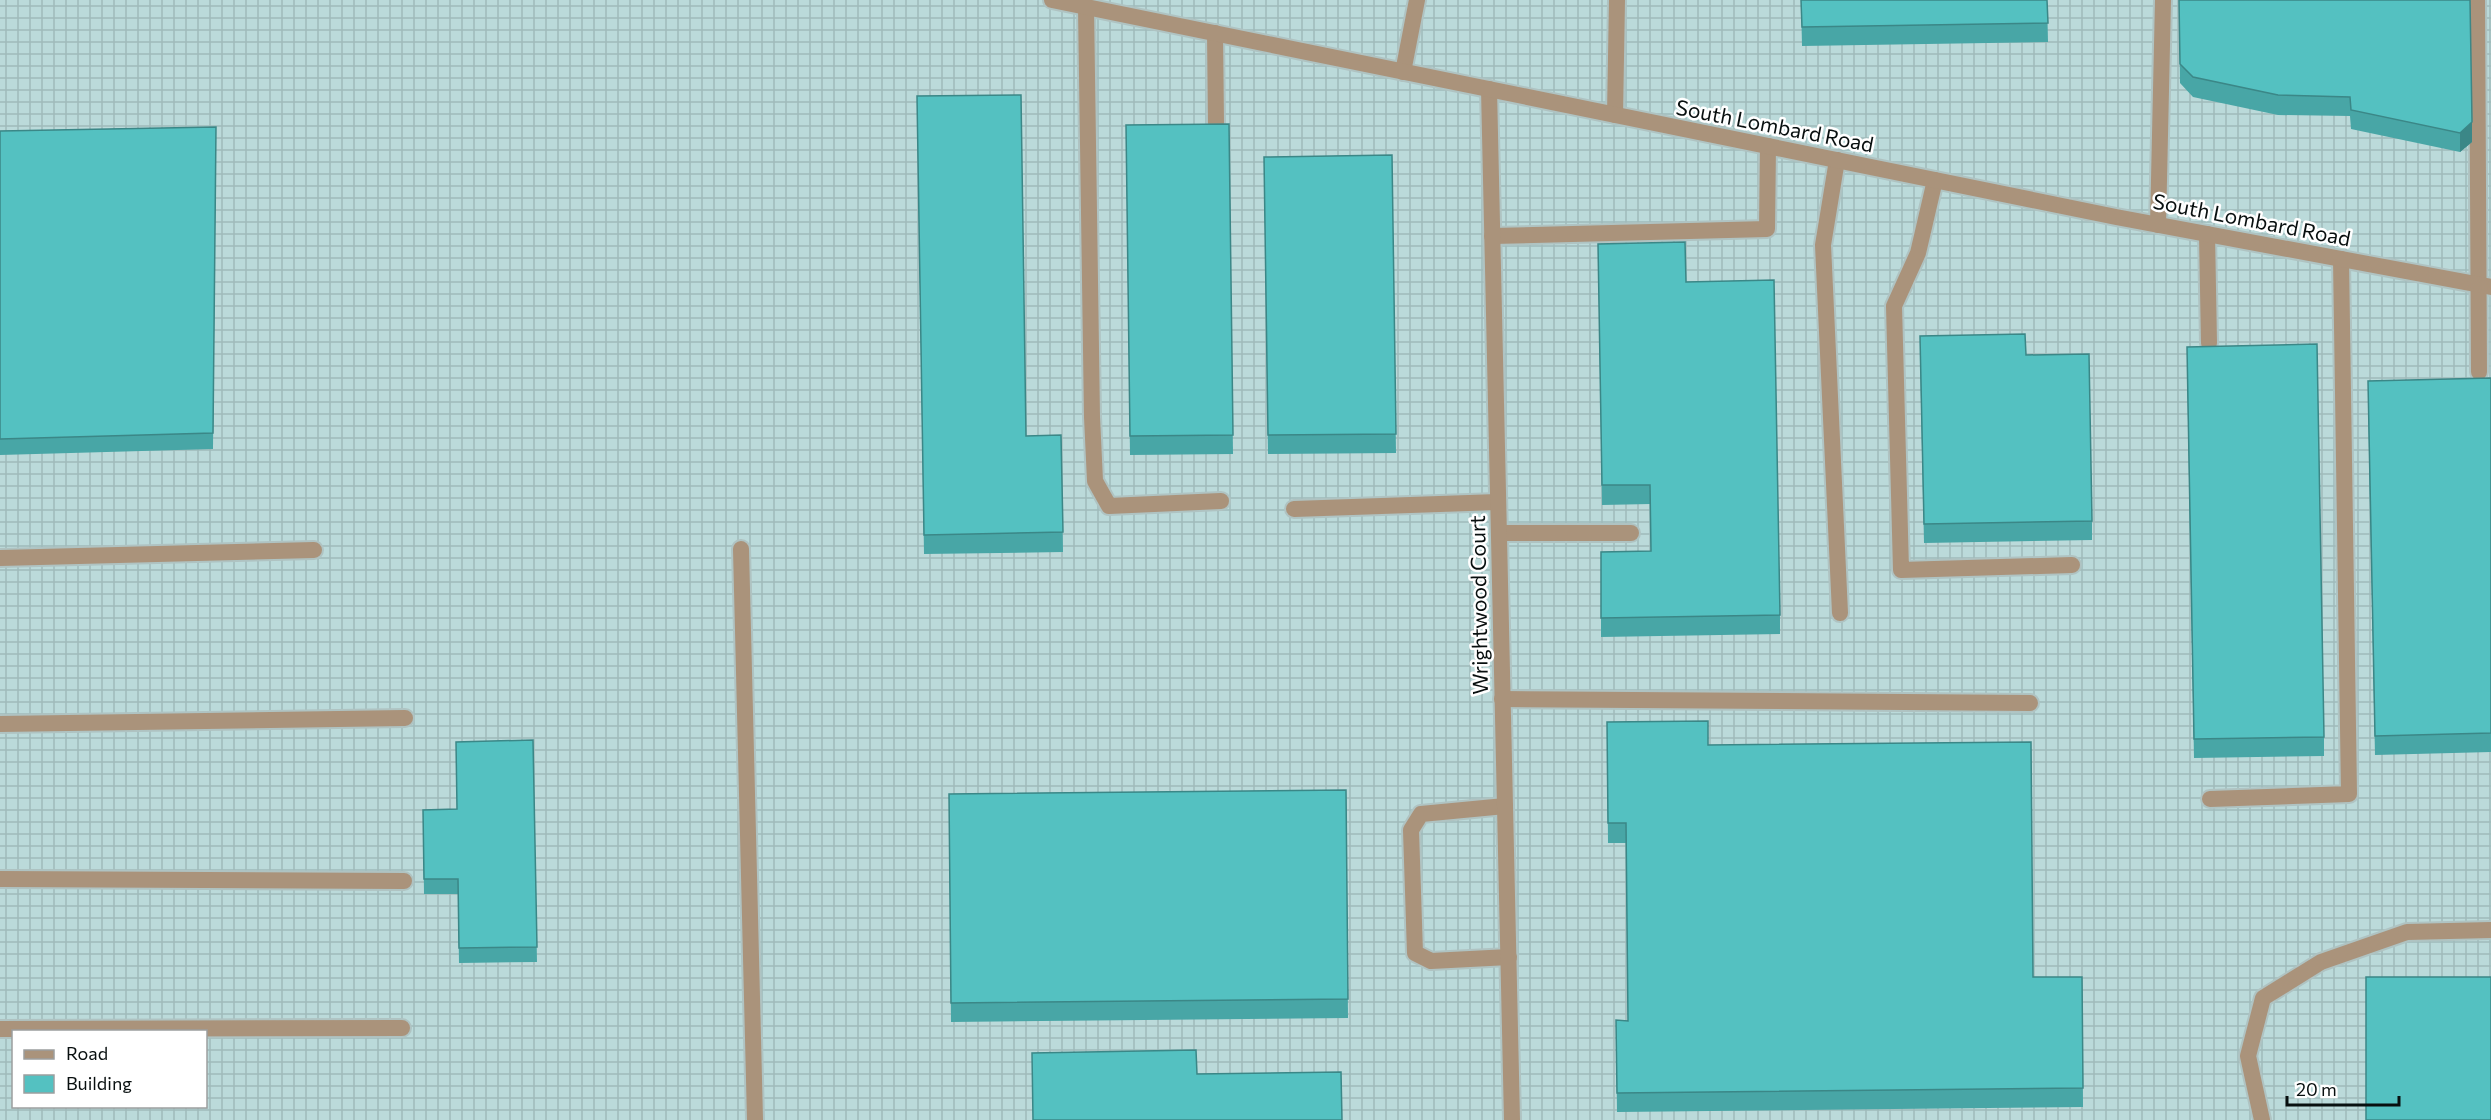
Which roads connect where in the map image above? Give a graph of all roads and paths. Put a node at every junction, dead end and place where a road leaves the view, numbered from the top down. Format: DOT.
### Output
graph roads {
  1 [pos="1052,0"];
  2 [pos="1417,0"];
  3 [pos="1617,0"];
  4 [pos="2163,0"];
  5 [pos="2477,0"];
  6 [pos="1086,7"];
  7 [pos="1215,33"];
  8 [pos="1404,72"];
  9 [pos="1488,90"];
  10 [pos="1616,115"];
  11 [pos="1216,123"];
  12 [pos="1768,146"];
  13 [pos="1837,160"];
  14 [pos="1935,180"];
  15 [pos="2158,225"];
  16 [pos="2207,234"];
  17 [pos="1492,236"];
  18 [pos="2341,259"];
  19 [pos="2485,286"];
  20 [pos="2209,343"];
  21 [pos="2479,372"];
  22 [pos="1221,501"];
  23 [pos="1498,502"];
  24 [pos="1294,509"];
  25 [pos="1499,533"];
  26 [pos="1631,533"];
  27 [pos="741,549"];
  28 [pos="314,550"];
  29 [pos="0,558"];
  30 [pos="2072,566"];
  31 [pos="1839,613"];
  32 [pos="1502,699"];
  33 [pos="2030,703"];
  34 [pos="405,718"];
  35 [pos="0,724"];
  36 [pos="2210,799"];
  37 [pos="1505,806"];
  38 [pos="0,879"];
  39 [pos="404,881"];
  40 [pos="2491,930"];
  41 [pos="1509,957"];
  42 [pos="402,1028"];
  43 [pos="0,1029"];
  44 [pos="755,1120"];
  45 [pos="1512,1120"];
  46 [pos="2262,1120"];
  1 -- 6 [label="street, South Lombard Road"];
  2 -- 8 [label="street"];
  3 -- 10 [label="street"];
  4 -- 15 [label="street"];
  5 -- 19 [label="street"];
  6 -- 7 [label="street, South Lombard Road"];
  6 -- 22 [label="street"];
  7 -- 8 [label="street, South Lombard Road"];
  7 -- 11 [label="street"];
  8 -- 9 [label="street, South Lombard Road"];
  9 -- 10 [label="street, South Lombard Road"];
  9 -- 17 [label="street, Wrightwood Court"];
  10 -- 12 [label="street, South Lombard Road"];
  12 -- 13 [label="street, South Lombard Road"];
  12 -- 17 [label="street"];
  13 -- 14 [label="street, South Lombard Road"];
  13 -- 31 [label="street"];
  14 -- 15 [label="street, South Lombard Road"];
  14 -- 30 [label="street"];
  15 -- 16 [label="street, South Lombard Road"];
  16 -- 18 [label="street, South Lombard Road"];
  16 -- 20 [label="street"];
  17 -- 23 [label="street, Wrightwood Court"];
  18 -- 19 [label="street, South Lombard Road"];
  18 -- 36 [label="street"];
  19 -- 21 [label="street"];
  23 -- 24 [label="street"];
  23 -- 25 [label="street, Wrightwood Court"];
  25 -- 26 [label="street"];
  25 -- 32 [label="street, Wrightwood Court"];
  27 -- 44 [label="street"];
  28 -- 29 [label="street"];
  32 -- 33 [label="street"];
  32 -- 37 [label="street, Wrightwood Court"];
  34 -- 35 [label="street"];
  37 -- 41 [label="street, Wrightwood Court"];
  37 -- 41 [label="street"];
  38 -- 39 [label="street"];
  40 -- 46 [label="street"];
  41 -- 45 [label="street, Wrightwood Court"];
  42 -- 43 [label="street"];
}
